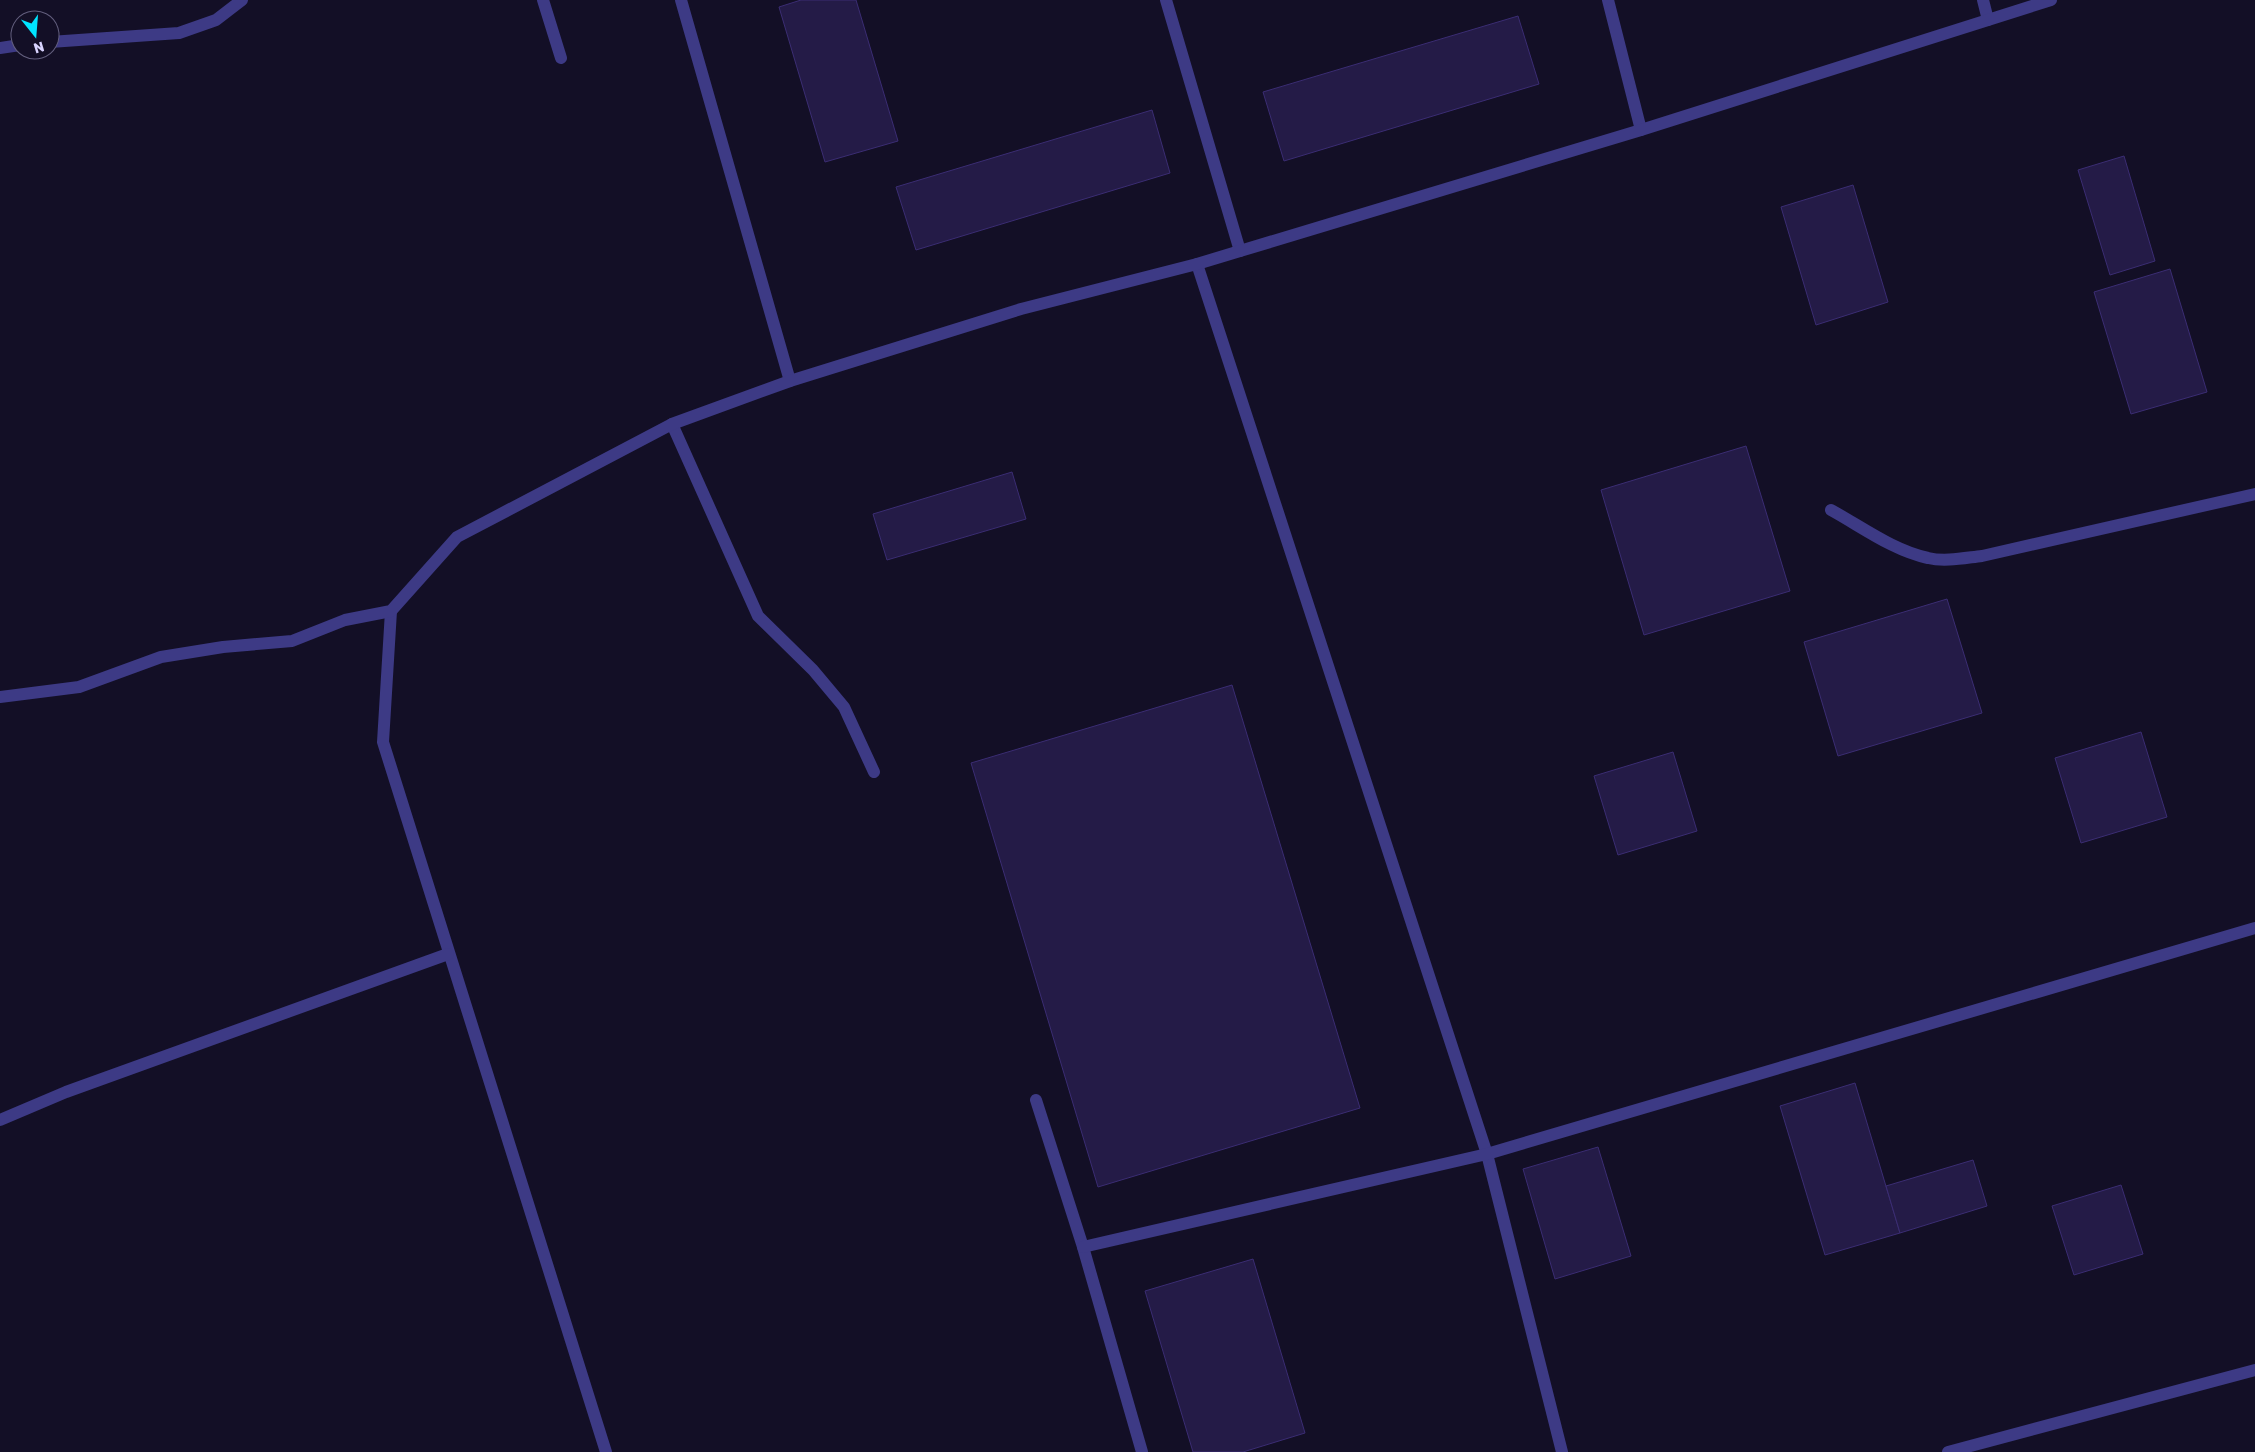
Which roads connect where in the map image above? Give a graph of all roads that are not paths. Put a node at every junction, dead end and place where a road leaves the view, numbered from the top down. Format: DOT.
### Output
graph roads {
  1 [pos="242,0"];
  2 [pos="543,0"];
  3 [pos="682,0"];
  4 [pos="1166,0"];
  5 [pos="1608,0"];
  6 [pos="1983,0"];
  7 [pos="2051,0"];
  8 [pos="1988,20"];
  9 [pos="60,41"];
  10 [pos="561,58"];
  11 [pos="1641,130"];
  12 [pos="1240,251"];
  13 [pos="1197,264"];
  14 [pos="790,380"];
  15 [pos="672,424"];
  16 [pos="2255,494"];
  17 [pos="1832,510"];
  18 [pos="391,611"];
  19 [pos="0,697"];
  20 [pos="874,772"];
  21 [pos="2255,928"];
  22 [pos="448,954"];
  23 [pos="1036,1100"];
  24 [pos="0,1120"];
  25 [pos="1487,1154"];
  26 [pos="1083,1247"];
  27 [pos="2255,1370"];
  28 [pos="606,1452"];
  29 [pos="1142,1452"];
  30 [pos="1562,1452"];
  31 [pos="1948,1452"];
  1 -- 9 [label="street"];
  2 -- 10 [label="street"];
  3 -- 14 [label="street"];
  4 -- 12 [label="street"];
  5 -- 11 [label="street"];
  6 -- 8 [label="street"];
  7 -- 8 [label="street"];
  8 -- 11 [label="street"];
  11 -- 12 [label="street"];
  12 -- 13 [label="street"];
  13 -- 14 [label="street"];
  13 -- 25 [label="street"];
  14 -- 15 [label="street"];
  15 -- 18 [label="street"];
  15 -- 20 [label="street"];
  16 -- 17 [label="street"];
  18 -- 19 [label="street"];
  18 -- 22 [label="street"];
  21 -- 25 [label="street"];
  22 -- 24 [label="street"];
  22 -- 28 [label="street"];
  23 -- 26 [label="street"];
  25 -- 26 [label="street"];
  25 -- 30 [label="street"];
  26 -- 29 [label="street"];
  27 -- 31 [label="street"];
}
